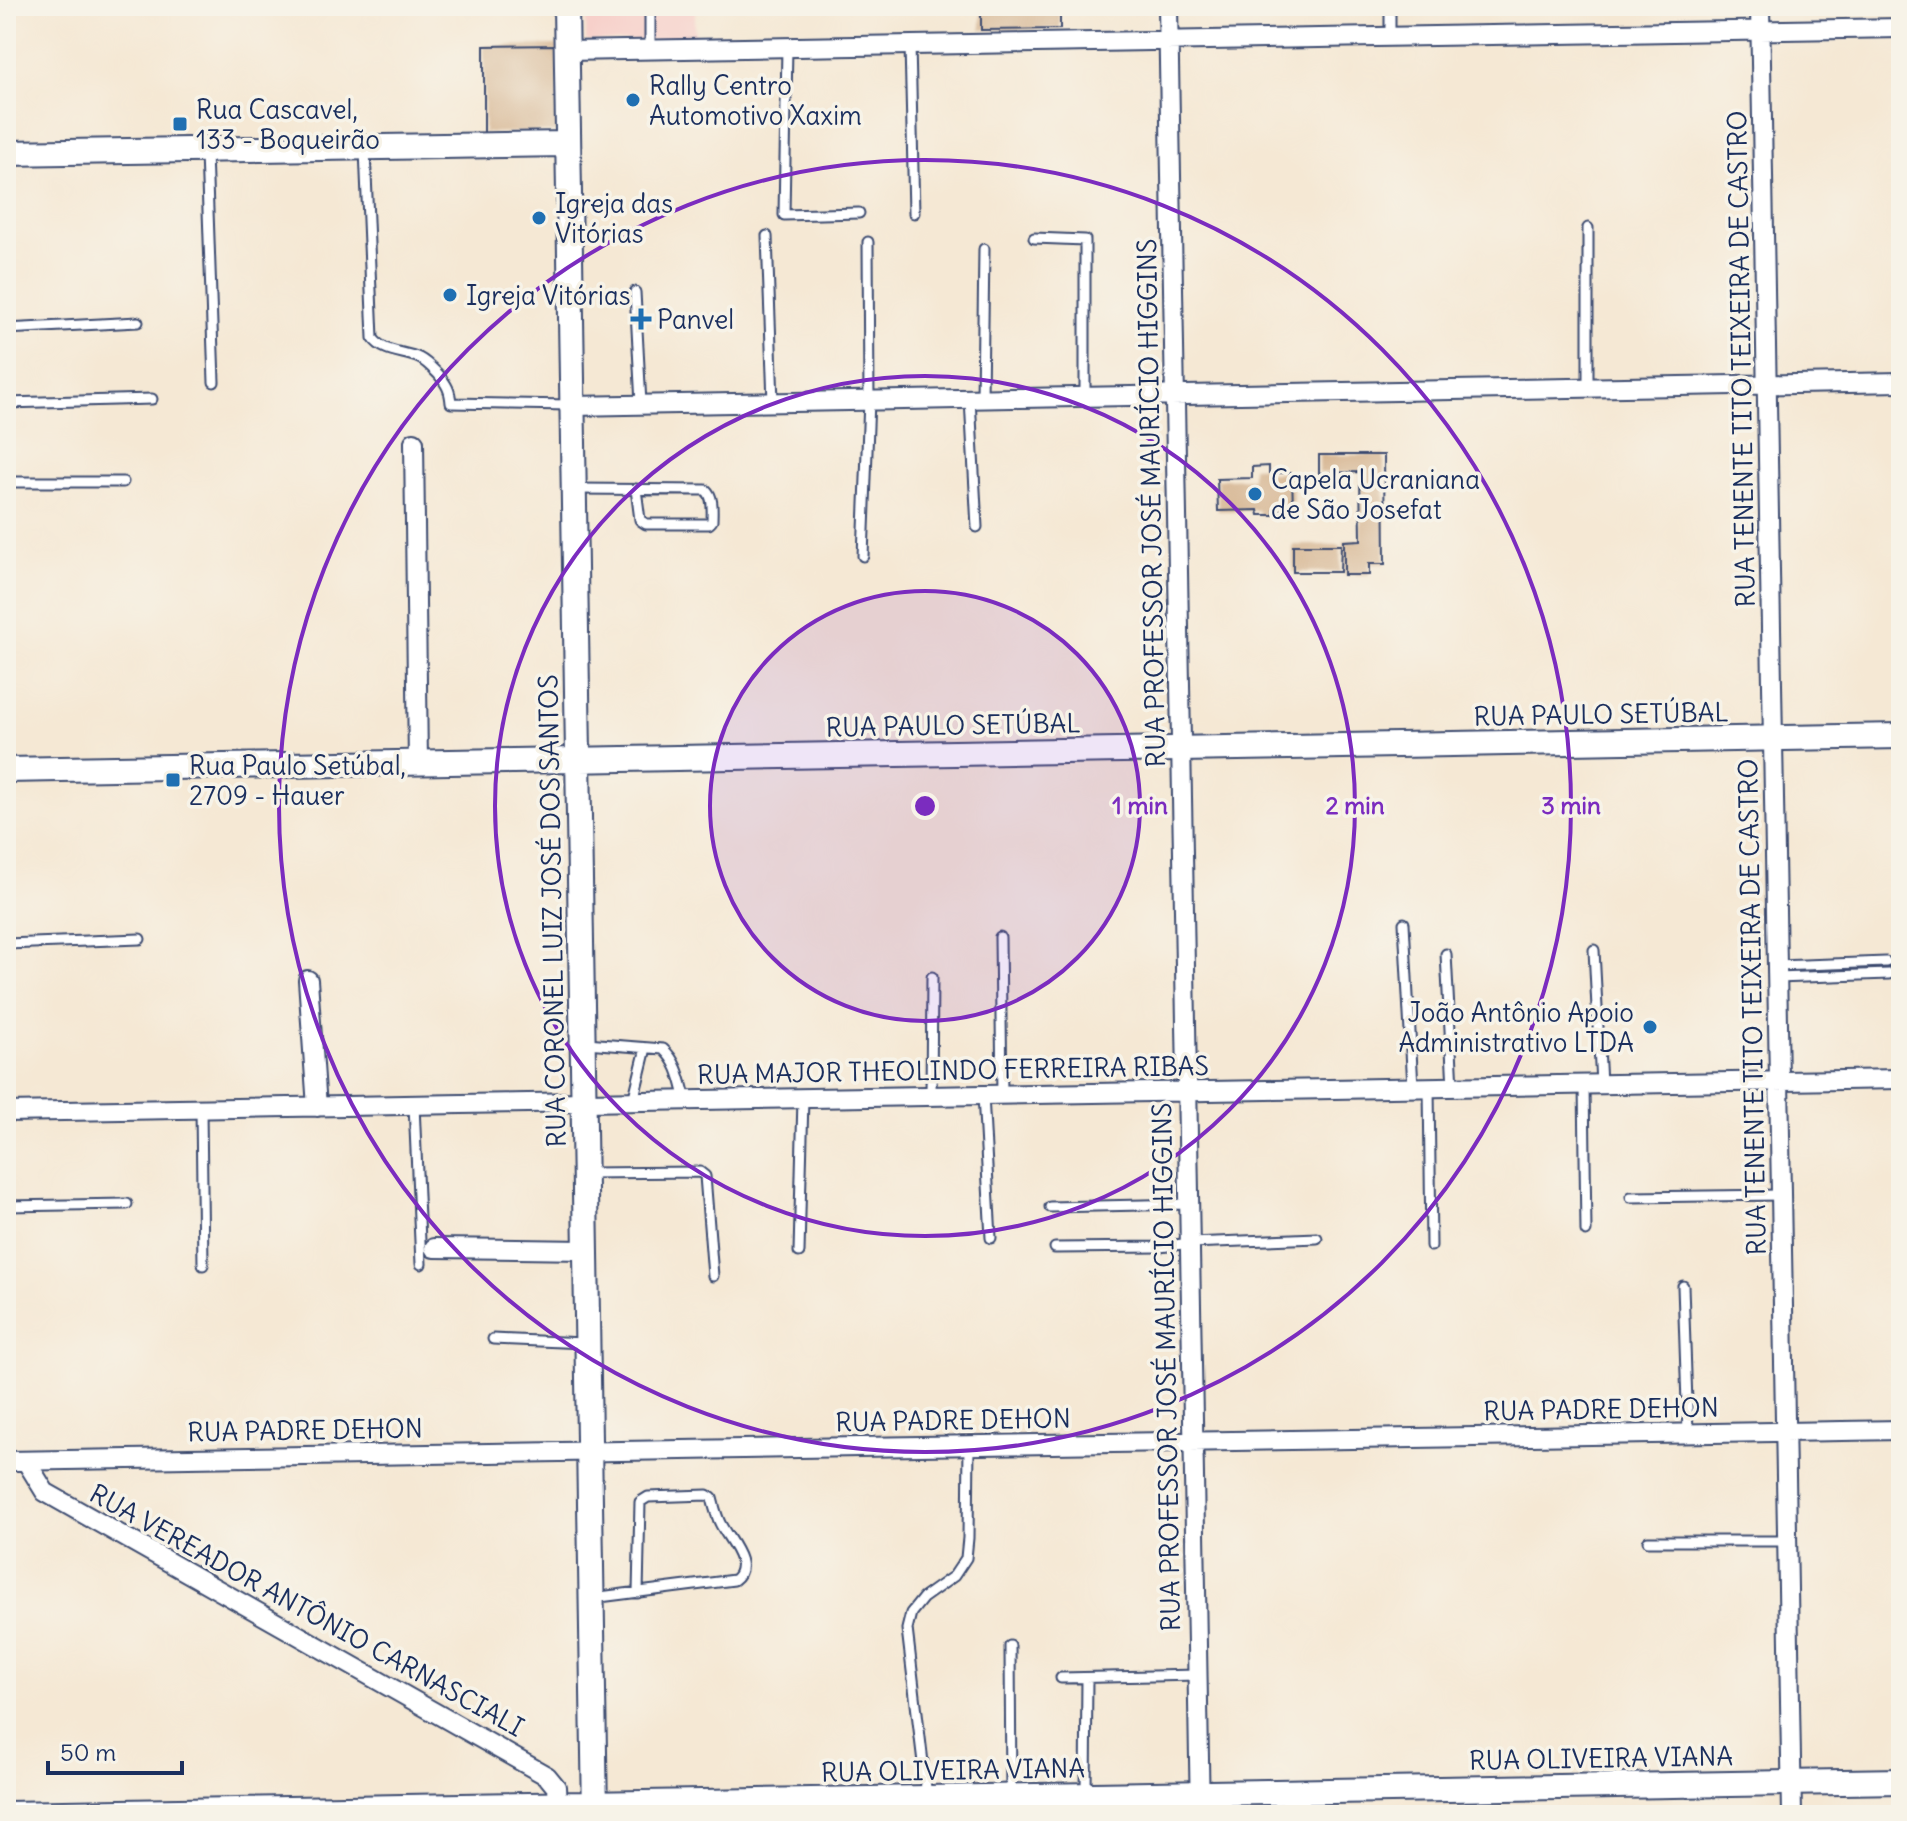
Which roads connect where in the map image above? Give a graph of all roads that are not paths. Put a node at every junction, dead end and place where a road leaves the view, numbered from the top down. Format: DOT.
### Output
graph roads {
  1 [pos="566,6"];
  2 [pos="650,6"];
  3 [pos="1168,6"];
  4 [pos="1390,6"];
  5 [pos="1760,6"];
  6 [pos="1901,28"];
  7 [pos="1761,30"];
  8 [pos="1390,37"];
  9 [pos="1169,40"];
  10 [pos="910,45"];
  11 [pos="787,47"];
  12 [pos="650,49"];
  13 [pos="566,51"];
  14 [pos="568,144"];
  15 [pos="365,147"];
  16 [pos="206,150"];
  17 [pos="6,153"];
  18 [pos="859,213"];
  19 [pos="914,213"];
  20 [pos="1588,228"];
  21 [pos="767,236"];
  22 [pos="1034,238"];
  23 [pos="868,242"];
  24 [pos="984,249"];
  25 [pos="635,292"];
  26 [pos="138,322"];
  27 [pos="6,329"];
  28 [pos="214,382"];
  29 [pos="1901,382"];
  30 [pos="1767,385"];
  31 [pos="1588,388"];
  32 [pos="1175,395"];
  33 [pos="1085,396"];
  34 [pos="976,398"];
  35 [pos="152,399"];
  36 [pos="869,400"];
  37 [pos="773,402"];
  38 [pos="6,403"];
  39 [pos="641,404"];
  40 [pos="572,406"];
  41 [pos="414,442"];
  42 [pos="6,482"];
  43 [pos="123,482"];
  44 [pos="574,489"];
  45 [pos="636,489"];
  46 [pos="977,527"];
  47 [pos="863,556"];
  48 [pos="1901,736"];
  49 [pos="1773,739"];
  50 [pos="1182,749"];
  51 [pos="578,760"];
  52 [pos="418,763"];
  53 [pos="6,770"];
  54 [pos="1404,923"];
  55 [pos="1000,937"];
  56 [pos="140,939"];
  57 [pos="6,944"];
  58 [pos="1594,950"];
  59 [pos="1446,954"];
  60 [pos="1886,962"];
  61 [pos="1777,972"];
  62 [pos="1889,974"];
  63 [pos="932,977"];
  64 [pos="308,980"];
  65 [pos="582,1043"];
  66 [pos="646,1048"];
  67 [pos="1901,1079"];
  68 [pos="1779,1081"];
  69 [pos="1592,1084"];
  70 [pos="1421,1087"];
  71 [pos="1453,1087"];
  72 [pos="1187,1092"];
  73 [pos="992,1095"];
  74 [pos="931,1096"];
  75 [pos="803,1098"];
  76 [pos="686,1100"];
  77 [pos="633,1101"];
  78 [pos="584,1102"];
  79 [pos="414,1105"];
  80 [pos="317,1107"];
  81 [pos="201,1109"];
  82 [pos="6,1112"];
  83 [pos="585,1173"];
  84 [pos="1781,1195"];
  85 [pos="1631,1197"];
  86 [pos="127,1204"];
  87 [pos="1190,1204"];
  88 [pos="6,1206"];
  89 [pos="1050,1207"];
  90 [pos="1586,1231"];
  91 [pos="991,1238"];
  92 [pos="1317,1238"];
  93 [pos="1190,1243"];
  94 [pos="1431,1246"];
  95 [pos="434,1248"];
  96 [pos="1055,1248"];
  97 [pos="586,1250"];
  98 [pos="799,1252"];
  99 [pos="421,1264"];
  100 [pos="203,1265"];
  101 [pos="713,1276"];
  102 [pos="1683,1286"];
  103 [pos="493,1339"];
  104 [pos="587,1343"];
  105 [pos="1901,1430"];
  106 [pos="1785,1432"];
  107 [pos="1688,1433"];
  108 [pos="1194,1442"];
  109 [pos="969,1445"];
  110 [pos="589,1452"];
  111 [pos="6,1461"];
  112 [pos="26,1461"];
  113 [pos="1648,1541"];
  114 [pos="1787,1541"];
  115 [pos="638,1593"];
  116 [pos="592,1598"];
  117 [pos="1010,1646"];
  118 [pos="1198,1675"];
  119 [pos="1061,1678"];
  120 [pos="1087,1678"];
  121 [pos="1901,1781"];
  122 [pos="1791,1783"];
  123 [pos="1086,1795"];
  124 [pos="1011,1796"];
  125 [pos="927,1798"];
  126 [pos="557,1804"];
  127 [pos="1200,1804"];
  128 [pos="690,1808"];
  129 [pos="595,1809"];
  130 [pos="6,1814"];
  131 [pos="1792,1815"];
  1 -- 13 [label="main road, RUA CORONEL LUIZ JOSÉ DOS SANTOS"];
  2 -- 12 [label="lane"];
  3 -- 9 [label="street, RUA PROFESSOR JOSÉ MAURÍCIO HIGGINS"];
  4 -- 8 [label="lane"];
  5 -- 7 [label="street, RUA TENENTE TITO TEIXEIRA DE CASTRO"];
  6 -- 7 [label="street"];
  7 -- 8 [label="street"];
  7 -- 30 [label="street, RUA TENENTE TITO TEIXEIRA DE CASTRO"];
  8 -- 9 [label="street"];
  9 -- 10 [label="street"];
  9 -- 32 [label="street, RUA PROFESSOR JOSÉ MAURÍCIO HIGGINS"];
  10 -- 11 [label="street"];
  10 -- 19 [label="lane"];
  11 -- 12 [label="street"];
  11 -- 18 [label="lane"];
  12 -- 13 [label="street"];
  13 -- 14 [label="main road, RUA CORONEL LUIZ JOSÉ DOS SANTOS"];
  14 -- 15 [label="main road"];
  14 -- 40 [label="main road, RUA CORONEL LUIZ JOSÉ DOS SANTOS"];
  15 -- 16 [label="main road"];
  15 -- 40 [label="lane"];
  16 -- 17 [label="main road"];
  16 -- 28 [label="lane"];
  20 -- 31 [label="lane"];
  21 -- 37 [label="lane"];
  22 -- 33 [label="lane"];
  23 -- 36 [label="lane"];
  24 -- 34 [label="lane"];
  25 -- 39 [label="lane"];
  26 -- 27 [label="lane"];
  29 -- 30 [label="street"];
  30 -- 31 [label="street"];
  30 -- 49 [label="street, RUA TENENTE TITO TEIXEIRA DE CASTRO"];
  31 -- 32 [label="street"];
  32 -- 33 [label="street"];
  32 -- 50 [label="street, RUA PROFESSOR JOSÉ MAURÍCIO HIGGINS"];
  33 -- 34 [label="street"];
  34 -- 36 [label="street"];
  34 -- 46 [label="lane"];
  35 -- 38 [label="lane"];
  36 -- 37 [label="street"];
  36 -- 47 [label="lane"];
  37 -- 39 [label="street"];
  39 -- 40 [label="street"];
  40 -- 44 [label="main road, RUA CORONEL LUIZ JOSÉ DOS SANTOS"];
  41 -- 52 [label="street"];
  42 -- 43 [label="lane"];
  44 -- 45 [label="lane"];
  44 -- 51 [label="main road, RUA CORONEL LUIZ JOSÉ DOS SANTOS"];
  45 -- 45 [label="lane"];
  48 -- 49 [label="main road, RUA PAULO SETÚBAL"];
  49 -- 50 [label="main road, RUA PAULO SETÚBAL"];
  49 -- 61 [label="street, RUA TENENTE TITO TEIXEIRA DE CASTRO"];
  50 -- 51 [label="main road, RUA PAULO SETÚBAL"];
  50 -- 72 [label="street, RUA PROFESSOR JOSÉ MAURÍCIO HIGGINS"];
  51 -- 52 [label="main road, RUA PAULO SETÚBAL"];
  51 -- 65 [label="main road, RUA CORONEL LUIZ JOSÉ DOS SANTOS"];
  52 -- 53 [label="main road, RUA PAULO SETÚBAL"];
  54 -- 70 [label="lane"];
  55 -- 73 [label="lane"];
  56 -- 57 [label="lane"];
  58 -- 69 [label="lane"];
  59 -- 71 [label="lane"];
  60 -- 61 [label="lane"];
  61 -- 62 [label="lane"];
  61 -- 68 [label="street, RUA TENENTE TITO TEIXEIRA DE CASTRO"];
  63 -- 74 [label="lane"];
  64 -- 80 [label="street"];
  65 -- 66 [label="lane"];
  65 -- 78 [label="main road, RUA CORONEL LUIZ JOSÉ DOS SANTOS"];
  66 -- 76 [label="lane"];
  66 -- 77 [label="lane"];
  67 -- 68 [label="street, RUA MAJOR THEOLINDO FERREIRA RIBAS"];
  68 -- 69 [label="street, RUA MAJOR THEOLINDO FERREIRA RIBAS"];
  68 -- 84 [label="street, RUA TENENTE TITO TEIXEIRA DE CASTRO"];
  69 -- 71 [label="street, RUA MAJOR THEOLINDO FERREIRA RIBAS"];
  69 -- 90 [label="lane"];
  70 -- 71 [label="street, RUA MAJOR THEOLINDO FERREIRA RIBAS"];
  70 -- 72 [label="street, RUA MAJOR THEOLINDO FERREIRA RIBAS"];
  70 -- 94 [label="lane"];
  72 -- 73 [label="street, RUA MAJOR THEOLINDO FERREIRA RIBAS"];
  72 -- 87 [label="street, RUA PROFESSOR JOSÉ MAURÍCIO HIGGINS"];
  73 -- 74 [label="street, RUA MAJOR THEOLINDO FERREIRA RIBAS"];
  73 -- 91 [label="lane"];
  74 -- 75 [label="street, RUA MAJOR THEOLINDO FERREIRA RIBAS"];
  75 -- 76 [label="street, RUA MAJOR THEOLINDO FERREIRA RIBAS"];
  75 -- 98 [label="lane"];
  76 -- 77 [label="street, RUA MAJOR THEOLINDO FERREIRA RIBAS"];
  77 -- 78 [label="street, RUA MAJOR THEOLINDO FERREIRA RIBAS"];
  78 -- 79 [label="street, RUA MAJOR THEOLINDO FERREIRA RIBAS"];
  78 -- 83 [label="main road, RUA CORONEL LUIZ JOSÉ DOS SANTOS"];
  79 -- 80 [label="street, RUA MAJOR THEOLINDO FERREIRA RIBAS"];
  79 -- 99 [label="lane"];
  80 -- 81 [label="street, RUA MAJOR THEOLINDO FERREIRA RIBAS"];
  81 -- 82 [label="street, RUA MAJOR THEOLINDO FERREIRA RIBAS"];
  81 -- 100 [label="lane"];
  83 -- 97 [label="main road, RUA CORONEL LUIZ JOSÉ DOS SANTOS"];
  83 -- 101 [label="lane"];
  84 -- 85 [label="lane"];
  84 -- 106 [label="street, RUA TENENTE TITO TEIXEIRA DE CASTRO"];
  86 -- 88 [label="lane"];
  87 -- 89 [label="lane"];
  87 -- 93 [label="street, RUA PROFESSOR JOSÉ MAURÍCIO HIGGINS"];
  92 -- 93 [label="lane"];
  93 -- 96 [label="lane"];
  93 -- 108 [label="street, RUA PROFESSOR JOSÉ MAURÍCIO HIGGINS"];
  95 -- 97 [label="street"];
  97 -- 104 [label="main road, RUA CORONEL LUIZ JOSÉ DOS SANTOS"];
  102 -- 107 [label="lane"];
  103 -- 104 [label="lane"];
  104 -- 110 [label="main road, RUA CORONEL LUIZ JOSÉ DOS SANTOS"];
  105 -- 106 [label="street, RUA PADRE DEHON"];
  106 -- 107 [label="street, RUA PADRE DEHON"];
  106 -- 114 [label="street, RUA TENENTE TITO TEIXEIRA DE CASTRO"];
  107 -- 108 [label="street, RUA PADRE DEHON"];
  108 -- 109 [label="street, RUA PADRE DEHON"];
  108 -- 118 [label="street, RUA PROFESSOR JOSÉ MAURÍCIO HIGGINS"];
  109 -- 110 [label="street, RUA PADRE DEHON"];
  109 -- 125 [label="lane"];
  110 -- 112 [label="street, RUA PADRE DEHON"];
  110 -- 116 [label="main road, RUA CORONEL LUIZ JOSÉ DOS SANTOS"];
  111 -- 112 [label="street, RUA PADRE DEHON"];
  112 -- 126 [label="street, RUA VEREADOR ANTÔNIO CARNASCIALI"];
  113 -- 114 [label="lane"];
  114 -- 122 [label="street, RUA TENENTE TITO TEIXEIRA DE CASTRO"];
  115 -- 115 [label="lane"];
  115 -- 116 [label="lane"];
  116 -- 129 [label="main road, RUA CORONEL LUIZ JOSÉ DOS SANTOS"];
  117 -- 124 [label="lane"];
  118 -- 120 [label="lane"];
  118 -- 127 [label="street, RUA PROFESSOR JOSÉ MAURÍCIO HIGGINS"];
  119 -- 120 [label="lane"];
  120 -- 123 [label="lane"];
  121 -- 122 [label="main road, RUA OLIVEIRA VIANA"];
  122 -- 127 [label="main road, RUA OLIVEIRA VIANA"];
  122 -- 131 [label="street, RUA TENENTE TITO TEIXEIRA DE CASTRO"];
  123 -- 124 [label="main road, RUA OLIVEIRA VIANA"];
  123 -- 127 [label="main road, RUA OLIVEIRA VIANA"];
  124 -- 125 [label="main road, RUA OLIVEIRA VIANA"];
  125 -- 128 [label="main road, RUA OLIVEIRA VIANA"];
  126 -- 129 [label="main road, RUA OLIVEIRA VIANA"];
  126 -- 130 [label="main road, RUA OLIVEIRA VIANA"];
  128 -- 129 [label="main road, RUA OLIVEIRA VIANA"];
}
